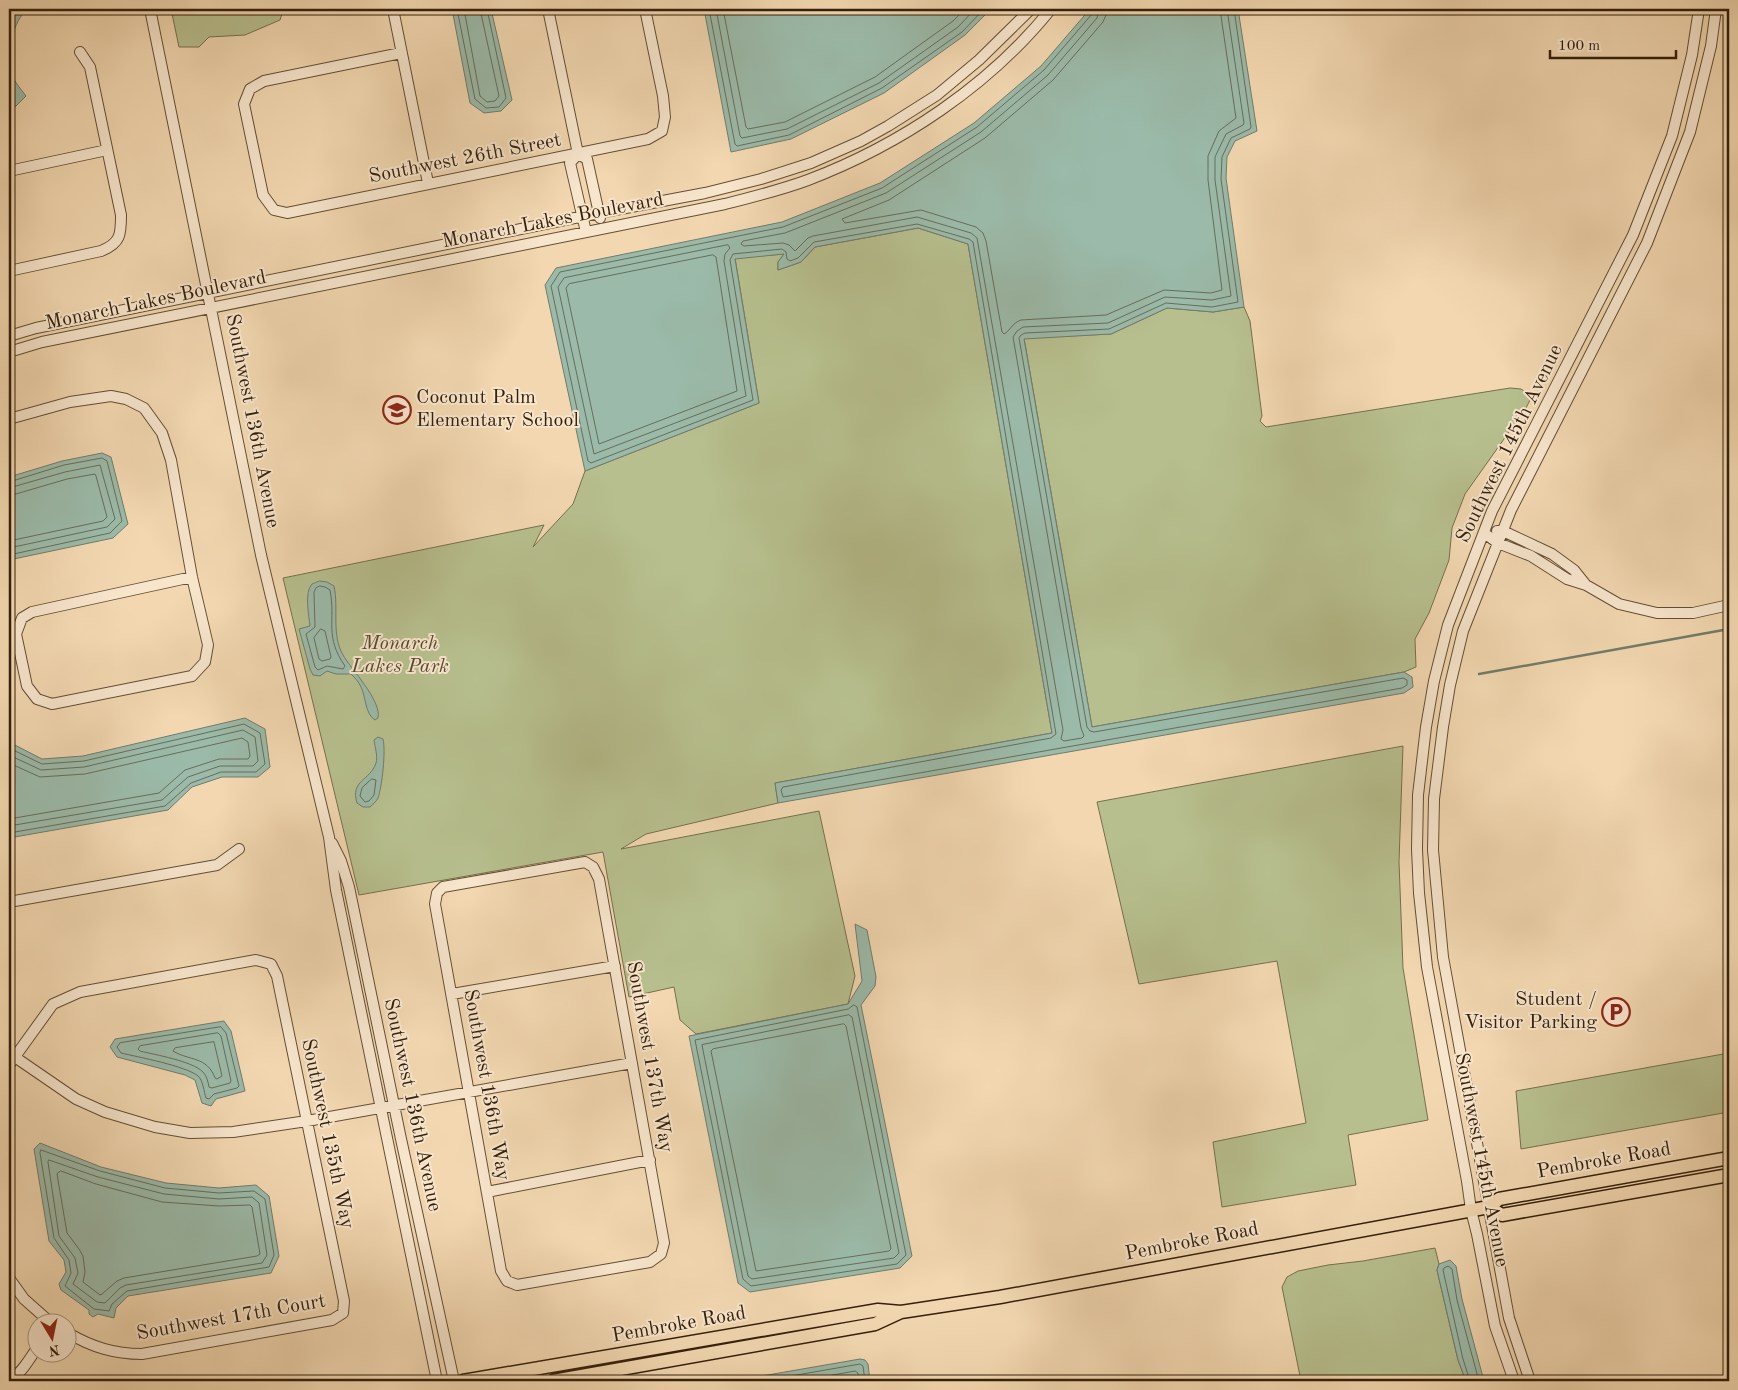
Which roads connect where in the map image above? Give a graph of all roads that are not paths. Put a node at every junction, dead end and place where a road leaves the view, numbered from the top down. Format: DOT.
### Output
graph roads {
  1 [pos="150,9"];
  2 [pos="392,9"];
  3 [pos="548,9"];
  4 [pos="645,9"];
  5 [pos="1031,9"];
  6 [pos="1051,9"];
  7 [pos="1699,9"];
  8 [pos="1716,9"];
  9 [pos="80,52"];
  10 [pos="401,53"];
  11 [pos="107,150"];
  12 [pos="578,154"];
  13 [pos="590,171"];
  14 [pos="9,172"];
  15 [pos="781,173"];
  16 [pos="573,174"];
  17 [pos="428,183"];
  18 [pos="690,211"];
  19 [pos="599,213"];
  20 [pos="582,216"];
  21 [pos="603,228"];
  22 [pos="586,232"];
  23 [pos="9,271"];
  24 [pos="208,292"];
  25 [pos="211,307"];
  26 [pos="9,336"];
  27 [pos="9,352"];
  28 [pos="9,419"];
  29 [pos="1502,531"];
  30 [pos="1484,533"];
  31 [pos="1498,543"];
  32 [pos="192,577"];
  33 [pos="1586,586"];
  34 [pos="1729,605"];
  35 [pos="329,837"];
  36 [pos="239,849"];
  37 [pos="437,893"];
  38 [pos="9,902"];
  39 [pos="615,966"];
  40 [pos="452,994"];
  41 [pos="11,1058"];
  42 [pos="632,1063"];
  43 [pos="469,1092"];
  44 [pos="394,1106"];
  45 [pos="380,1108"];
  46 [pos="307,1121"];
  47 [pos="1729,1158"];
  48 [pos="650,1160"];
  49 [pos="1729,1175"];
  50 [pos="487,1192"];
  51 [pos="1489,1207"];
  52 [pos="1471,1210"];
  53 [pos="9,1278"];
  54 [pos="507,1281"];
  55 [pos="39,1312"];
  56 [pos="901,1312"];
  57 [pos="343,1313"];
  58 [pos="78,1339"];
  59 [pos="28,1360"];
  60 [pos="9,1379"];
  61 [pos="437,1381"];
  62 [pos="454,1381"];
  63 [pos="463,1381"];
  64 [pos="553,1381"];
  65 [pos="1514,1381"];
  66 [pos="1530,1381"];
  1 -- 24 [label="street, Southwest 136th Avenue"];
  2 -- 10 [label="street"];
  3 -- 12 [label="street"];
  4 -- 12 [label="street, Southwest 26th Street"];
  5 -- 15 [label="street, Monarch Lakes Boulevard"];
  6 -- 18 [label="street, Monarch Lakes Boulevard"];
  7 -- 30 [label="street, Southwest 145th Avenue"];
  8 -- 29 [label="street, Southwest 145th Avenue"];
  9 -- 11 [label="street"];
  10 -- 17 [label="street"];
  10 -- 17 [label="street, Southwest 26th Street"];
  11 -- 14 [label="street"];
  11 -- 23 [label="street"];
  12 -- 13 [label="street"];
  12 -- 16 [label="street"];
  12 -- 17 [label="street, Southwest 26th Street"];
  13 -- 16 [label="street"];
  13 -- 19 [label="street"];
  15 -- 18 [label="street"];
  15 -- 19 [label="street, Monarch Lakes Boulevard"];
  16 -- 20 [label="street"];
  18 -- 21 [label="street, Monarch Lakes Boulevard"];
  19 -- 20 [label="street, Monarch Lakes Boulevard"];
  19 -- 21 [label="street"];
  20 -- 22 [label="street"];
  20 -- 24 [label="street, Monarch Lakes Boulevard"];
  21 -- 22 [label="street, Monarch Lakes Boulevard"];
  22 -- 25 [label="street, Monarch Lakes Boulevard"];
  24 -- 25 [label="street, Southwest 136th Avenue"];
  24 -- 26 [label="street, Monarch Lakes Boulevard"];
  25 -- 27 [label="street, Monarch Lakes Boulevard"];
  25 -- 35 [label="street, Southwest 136th Avenue"];
  28 -- 32 [label="street"];
  29 -- 30 [label="street"];
  29 -- 31 [label="street, Southwest 145th Avenue"];
  29 -- 33 [label="street"];
  30 -- 31 [label="street"];
  30 -- 52 [label="street, Southwest 145th Avenue"];
  31 -- 33 [label="street"];
  31 -- 51 [label="street, Southwest 145th Avenue"];
  32 -- 32 [label="street"];
  33 -- 34 [label="street"];
  35 -- 44 [label="street, Southwest 136th Avenue"];
  35 -- 45 [label="street, Southwest 136th Avenue"];
  36 -- 38 [label="street"];
  37 -- 39 [label="street, Southwest 137th Way"];
  37 -- 40 [label="street, Southwest 136th Way"];
  39 -- 40 [label="street"];
  39 -- 42 [label="street, Southwest 137th Way"];
  40 -- 43 [label="street, Southwest 136th Way"];
  41 -- 46 [label="street"];
  41 -- 46 [label="street, Southwest 135th Way"];
  42 -- 43 [label="street"];
  42 -- 48 [label="street, Southwest 137th Way"];
  43 -- 44 [label="street"];
  43 -- 50 [label="street, Southwest 136th Way"];
  44 -- 45 [label="street"];
  44 -- 62 [label="street, Southwest 136th Avenue"];
  45 -- 46 [label="street"];
  45 -- 61 [label="street, Southwest 136th Avenue"];
  46 -- 57 [label="street, Southwest 135th Way"];
  47 -- 51 [label="main road, Pembroke Road"];
  48 -- 50 [label="street"];
  48 -- 54 [label="street, Southwest 137th Way"];
  49 -- 51 [label="main road, Pembroke Road"];
  50 -- 54 [label="street, Southwest 136th Way"];
  51 -- 52 [label="main road, Pembroke Road"];
  51 -- 66 [label="street, Southwest 145th Avenue"];
  52 -- 56 [label="main road, Pembroke Road"];
  52 -- 65 [label="street, Southwest 145th Avenue"];
  53 -- 55 [label="street"];
  56 -- 63 [label="main road, Pembroke Road"];
  56 -- 64 [label="main road, Pembroke Road"];
  57 -- 58 [label="street, Southwest 17th Court"];
  59 -- 60 [label="street"];
}
